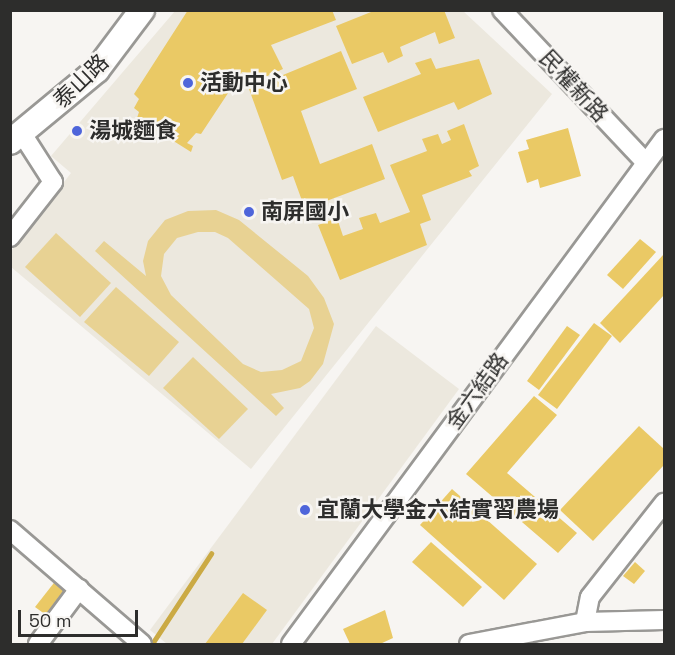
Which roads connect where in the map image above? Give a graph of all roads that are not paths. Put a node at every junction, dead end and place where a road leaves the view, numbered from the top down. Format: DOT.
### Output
graph roads {
  1 [pos="141,10"];
  2 [pos="502,10"];
  3 [pos="17,138"];
  4 [pos="664,139"];
  5 [pos="645,162"];
  6 [pos="10,237"];
  7 [pos="664,503"];
  8 [pos="11,532"];
  9 [pos="79,589"];
  10 [pos="664,620"];
  11 [pos="585,622"];
  12 [pos="38,645"];
  13 [pos="142,645"];
  14 [pos="291,645"];
  15 [pos="468,645"];
  1 -- 3 [label="main road, 泰山路"];
  2 -- 5 [label="street, 民權新路"];
  3 -- 6 [label="street"];
  4 -- 5 [label="street, 金六結路"];
  5 -- 14 [label="street, 金六結路"];
  7 -- 11 [label="street"];
  8 -- 9 [label="street"];
  9 -- 12 [label="street"];
  9 -- 13 [label="street"];
  10 -- 11 [label="street"];
  11 -- 15 [label="street"];
}
